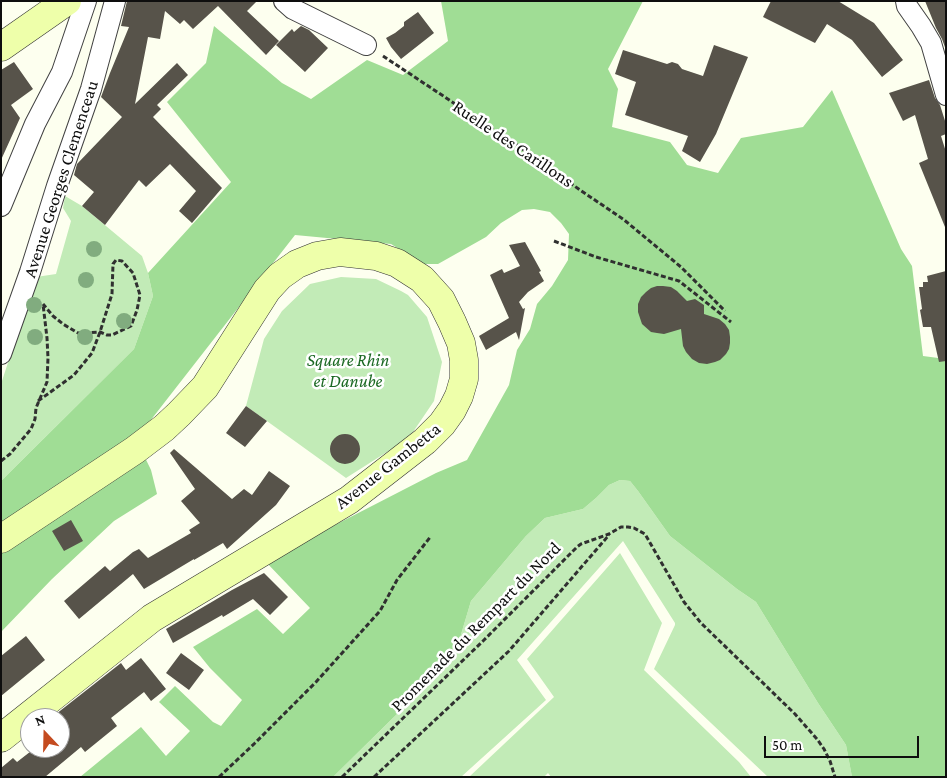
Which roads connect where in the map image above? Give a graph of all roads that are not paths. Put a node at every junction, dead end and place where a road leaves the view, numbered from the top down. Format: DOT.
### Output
graph roads {
  1 [pos="67,1"];
  2 [pos="86,1"];
  3 [pos="115,1"];
  4 [pos="284,1"];
  5 [pos="901,3"];
  6 [pos="366,45"];
  7 [pos="1,48"];
  8 [pos="946,95"];
  9 [pos="1,206"];
  10 [pos="1,354"];
  11 [pos="1,539"];
  12 [pos="1,738"];
  1 -- 7 [label="main road"];
  2 -- 9 [label="street, Avenue Georges Clemenceau"];
  3 -- 10 [label="street, Avenue Georges Clemenceau"];
  4 -- 6 [label="street"];
  5 -- 8 [label="street"];
  11 -- 12 [label="main road, Avenue Gambetta"];
}
